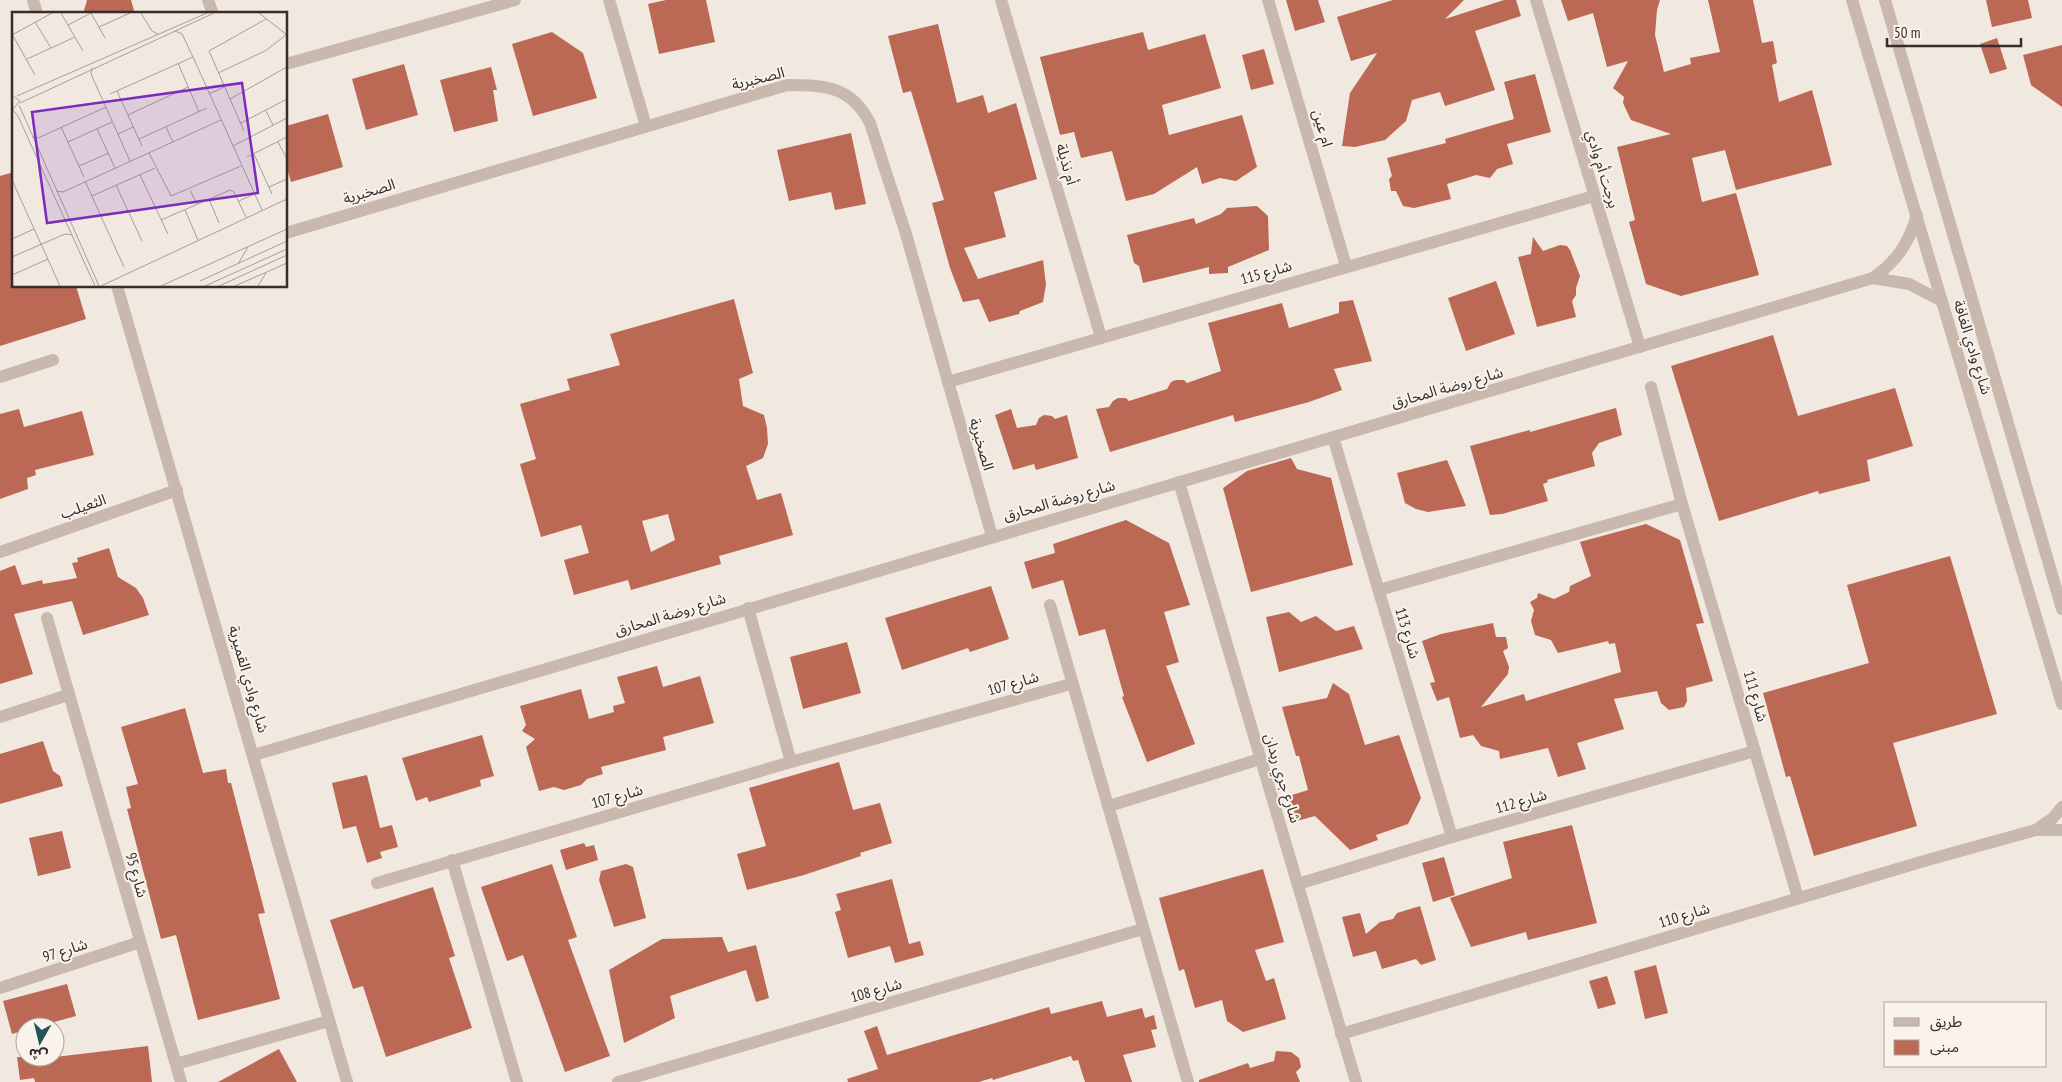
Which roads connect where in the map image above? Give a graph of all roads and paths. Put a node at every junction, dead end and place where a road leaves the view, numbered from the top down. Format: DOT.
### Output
graph roads {
  1 [pos="208,0"];
  2 [pos="515,0"];
  3 [pos="609,0"];
  4 [pos="1001,0"];
  5 [pos="1268,0"];
  6 [pos="1536,0"];
  7 [pos="1852,0"];
  8 [pos="1885,0"];
  9 [pos="474,5"];
  10 [pos="212,12"];
  11 [pos="288,63"];
  12 [pos="646,126"];
  13 [pos="1594,196"];
  14 [pos="1917,215"];
  15 [pos="288,232"];
  16 [pos="1346,266"];
  17 [pos="1873,278"];
  18 [pos="118,288"];
  19 [pos="1942,301"];
  20 [pos="1101,337"];
  21 [pos="1640,347"];
  22 [pos="53,360"];
  23 [pos="0,377"];
  24 [pos="948,382"];
  25 [pos="1651,387"];
  26 [pos="1333,437"];
  27 [pos="1179,482"];
  28 [pos="177,490"];
  29 [pos="1682,504"];
  30 [pos="992,536"];
  31 [pos="0,552"];
  32 [pos="1379,590"];
  33 [pos="1050,605"];
  34 [pos="748,608"];
  35 [pos="2062,609"];
  36 [pos="47,618"];
  37 [pos="1071,684"];
  38 [pos="68,695"];
  39 [pos="2062,704"];
  40 [pos="0,717"];
  41 [pos="1755,751"];
  42 [pos="254,755"];
  43 [pos="1260,759"];
  44 [pos="791,762"];
  45 [pos="1109,806"];
  46 [pos="2062,807"];
  47 [pos="2036,830"];
  48 [pos="2062,830"];
  49 [pos="1452,837"];
  50 [pos="452,860"];
  51 [pos="376,883"];
  52 [pos="1298,884"];
  53 [pos="1798,898"];
  54 [pos="1143,929"];
  55 [pos="140,942"];
  56 [pos="0,988"];
  57 [pos="329,1021"];
  58 [pos="1341,1034"];
  59 [pos="176,1064"];
  60 [pos="181,1082"];
  61 [pos="347,1082"];
  62 [pos="517,1082"];
  63 [pos="618,1082"];
  64 [pos="1188,1082"];
  65 [pos="1356,1082"];
  1 -- 10 [label="street"];
  2 -- 9 [label="street"];
  3 -- 12 [label="street"];
  4 -- 20 [label="street, أم نذيلة"];
  5 -- 16 [label="street, ام عين"];
  6 -- 13 [label="street, برجت أم وادي"];
  7 -- 14 [label="street, شارع وادي الغافة"];
  8 -- 35 [label="street, شارع وادي الغافة"];
  9 -- 11 [label="street"];
  12 -- 15 [label="street, الصخبرية"];
  12 -- 24 [label="street, الصخبرية"];
  13 -- 16 [label="street, شارع 115"];
  13 -- 21 [label="street, برجت أم وادي"];
  14 -- 17 [label="street, شارع روضة المحارق"];
  14 -- 19 [label="street, شارع وادي الغافة"];
  16 -- 20 [label="street, شارع 115"];
  17 -- 19 [label="street, شارع روضة المحارق"];
  17 -- 21 [label="street, شارع روضة المحارق"];
  18 -- 28 [label="street, شارع وادي القميرية"];
  19 -- 39 [label="street, شارع وادي الغافة"];
  20 -- 24 [label="street, شارع 115"];
  21 -- 26 [label="street, شارع روضة المحارق"];
  22 -- 23 [label="street"];
  24 -- 30 [label="street, الصخبرية"];
  25 -- 29 [label="street, شارع 111"];
  26 -- 27 [label="street, شارع روضة المحارق"];
  26 -- 32 [label="street, شارع 113"];
  27 -- 30 [label="street, شارع روضة المحارق"];
  27 -- 43 [label="street, شارع جري ربدان"];
  28 -- 31 [label="street, الثعيلب"];
  28 -- 42 [label="street, شارع وادي القميرية"];
  29 -- 32 [label="street"];
  29 -- 41 [label="street, شارع 111"];
  30 -- 34 [label="street, شارع روضة المحارق"];
  32 -- 49 [label="street, شارع 113"];
  33 -- 37 [label="street"];
  34 -- 42 [label="street, شارع روضة المحارق"];
  34 -- 44 [label="street"];
  36 -- 38 [label="street, شارع 95"];
  37 -- 44 [label="street, شارع 107"];
  37 -- 45 [label="street"];
  38 -- 40 [label="street"];
  38 -- 55 [label="street, شارع 95"];
  41 -- 49 [label="street, شارع 112"];
  41 -- 53 [label="street, شارع 111"];
  42 -- 57 [label="street, شارع وادي القميرية"];
  43 -- 45 [label="street"];
  43 -- 52 [label="street, شارع جري ربدان"];
  44 -- 50 [label="street, شارع 107"];
  45 -- 54 [label="street"];
  46 -- 47 [label="street, شارع 110"];
  47 -- 48 [label="street, شارع 110"];
  47 -- 53 [label="street, شارع 110"];
  49 -- 52 [label="street, شارع 112"];
  50 -- 51 [label="street, شارع 107"];
  50 -- 62 [label="street"];
  52 -- 58 [label="street, شارع جري ربدان"];
  53 -- 58 [label="street, شارع 110"];
  54 -- 63 [label="street, شارع 108"];
  54 -- 64 [label="street"];
  55 -- 56 [label="street, شارع 97"];
  55 -- 59 [label="street, شارع 95"];
  57 -- 59 [label="street"];
  57 -- 61 [label="street, شارع وادي القميرية"];
  58 -- 65 [label="street, شارع جري ربدان"];
  59 -- 60 [label="street, شارع 95"];
}
